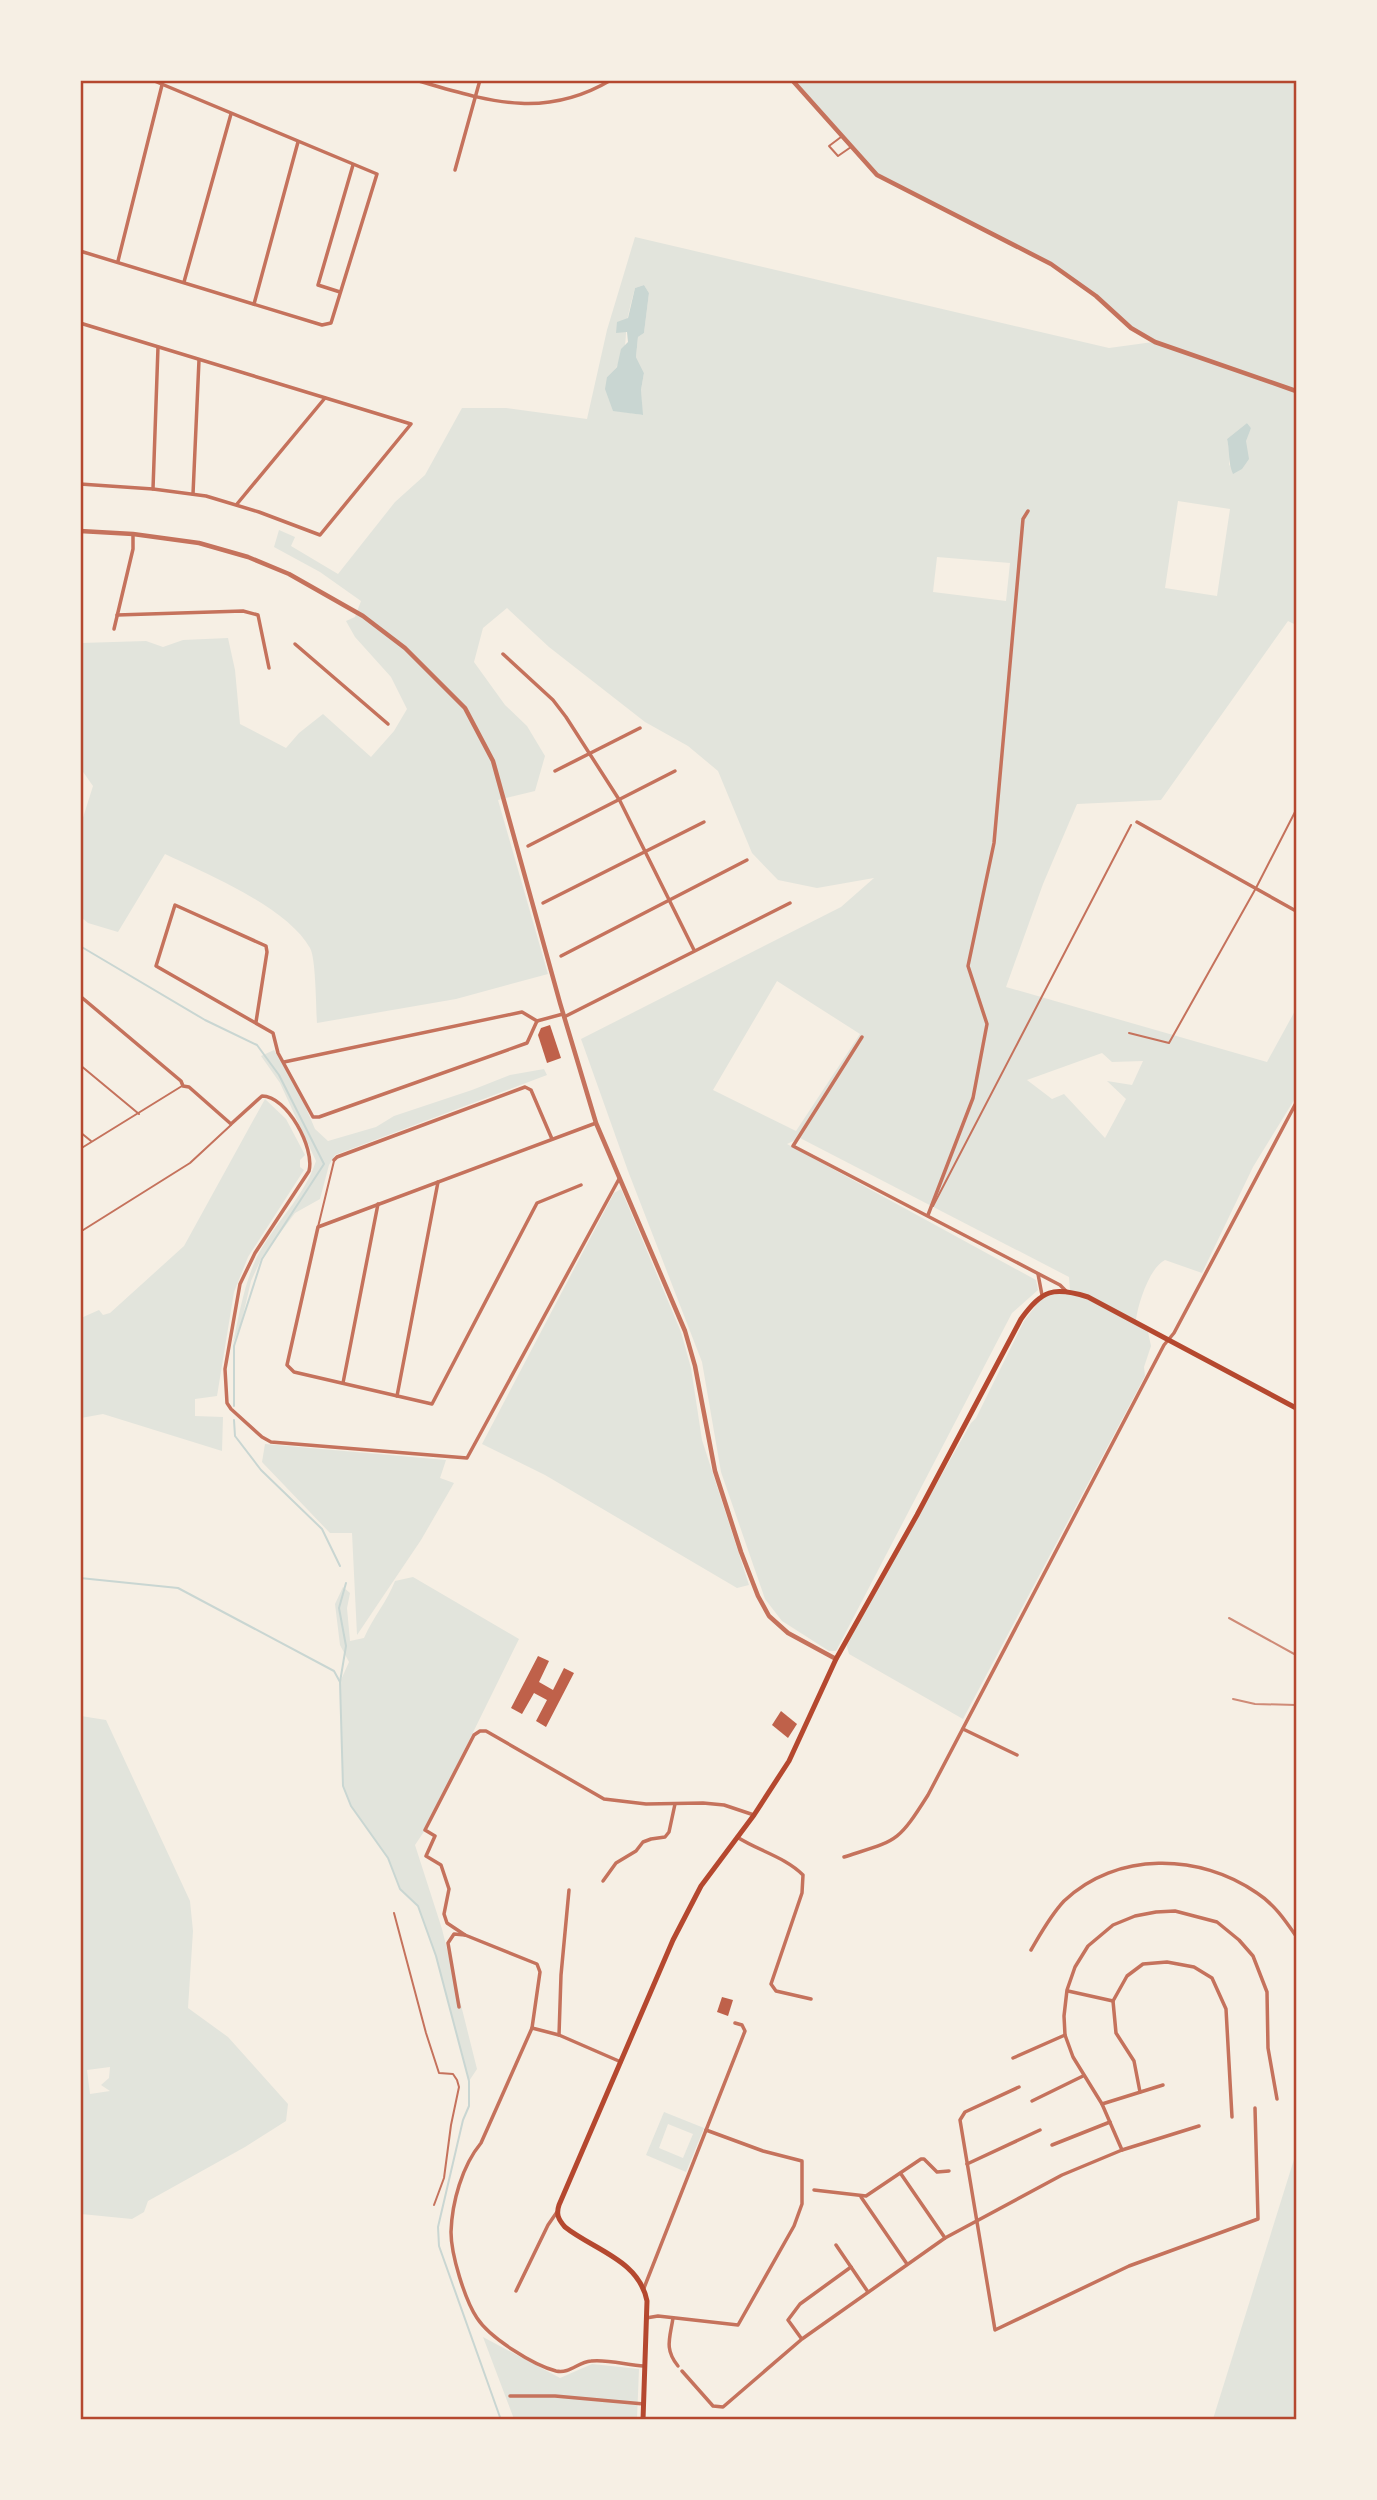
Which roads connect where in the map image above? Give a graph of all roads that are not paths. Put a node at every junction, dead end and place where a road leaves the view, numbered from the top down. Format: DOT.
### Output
graph roads {
  1 [pos="152,80"];
  2 [pos="415,80"];
  3 [pos="480,80"];
  4 [pos="611,80"];
  5 [pos="792,80"];
  6 [pos="162,85"];
  7 [pos="476,97"];
  8 [pos="231,114"];
  9 [pos="841,136"];
  10 [pos="298,142"];
  11 [pos="850,147"];
  12 [pos="353,165"];
  13 [pos="456,170"];
  14 [pos="80,251"];
  15 [pos="118,261"];
  16 [pos="184,282"];
  17 [pos="341,292"];
  18 [pos="254,304"];
  19 [pos="80,323"];
  20 [pos="159,346"];
  21 [pos="199,359"];
  22 [pos="1297,391"];
  23 [pos="325,398"];
  24 [pos="80,485"];
  25 [pos="153,489"];
  26 [pos="192,494"];
  27 [pos="237,505"];
  28 [pos="1028,511"];
  29 [pos="80,531"];
  30 [pos="133,534"];
  31 [pos="117,615"];
  32 [pos="114,629"];
  33 [pos="295,644"];
  34 [pos="503,654"];
  35 [pos="268,668"];
  36 [pos="388,724"];
  37 [pos="640,728"];
  38 [pos="589,754"];
  39 [pos="555,771"];
  40 [pos="675,771"];
  41 [pos="620,801"];
  42 [pos="1297,810"];
  43 [pos="704,822"];
  44 [pos="1137,822"];
  45 [pos="1131,825"];
  46 [pos="528,846"];
  47 [pos="644,852"];
  48 [pos="747,860"];
  49 [pos="1256,888"];
  50 [pos="668,901"];
  51 [pos="790,902"];
  52 [pos="543,903"];
  53 [pos="1297,911"];
  54 [pos="694,950"];
  55 [pos="561,956"];
  56 [pos="80,996"];
  57 [pos="564,1016"];
  58 [pos="537,1021"];
  59 [pos="256,1022"];
  60 [pos="1129,1033"];
  61 [pos="862,1037"];
  62 [pos="284,1062"];
  63 [pos="80,1065"];
  64 [pos="183,1086"];
  65 [pos="1297,1103"];
  66 [pos="139,1114"];
  67 [pos="596,1123"];
  68 [pos="232,1124"];
  69 [pos="80,1132"];
  70 [pos="552,1139"];
  71 [pos="92,1142"];
  72 [pos="80,1149"];
  73 [pos="334,1160"];
  74 [pos="620,1179"];
  75 [pos="438,1182"];
  76 [pos="582,1185"];
  77 [pos="378,1204"];
  78 [pos="928,1215"];
  79 [pos="317,1227"];
  80 [pos="80,1232"];
  81 [pos="1038,1274"];
  82 [pos="1066,1291"];
  83 [pos="1042,1294"];
  84 [pos="1167,1339"];
  85 [pos="343,1383"];
  86 [pos="397,1396"];
  87 [pos="1297,1408"];
  88 [pos="836,1659"];
  89 [pos="963,1729"];
  90 [pos="1017,1755"];
  91 [pos="675,1804"];
  92 [pos="754,1815"];
  93 [pos="737,1837"];
  94 [pos="844,1857"];
  95 [pos="603,1881"];
  96 [pos="569,1890"];
  97 [pos="394,1913"];
  98 [pos="465,1935"];
  99 [pos="1297,1936"];
  100 [pos="1031,1950"];
  101 [pos="1068,1990"];
  102 [pos="811,1999"];
  103 [pos="1114,2001"];
  104 [pos="459,2007"];
  105 [pos="735,2024"];
  106 [pos="532,2028"];
  107 [pos="559,2035"];
  108 [pos="1065,2035"];
  109 [pos="1013,2058"];
  110 [pos="621,2062"];
  111 [pos="1083,2076"];
  112 [pos="1163,2085"];
  113 [pos="1019,2087"];
  114 [pos="1140,2092"];
  115 [pos="1277,2099"];
  116 [pos="1032,2101"];
  117 [pos="1102,2104"];
  118 [pos="1255,2108"];
  119 [pos="1231,2117"];
  120 [pos="1110,2122"];
  121 [pos="1199,2126"];
  122 [pos="706,2130"];
  123 [pos="1040,2130"];
  124 [pos="1052,2145"];
  125 [pos="1122,2150"];
  126 [pos="967,2164"];
  127 [pos="949,2171"];
  128 [pos="901,2174"];
  129 [pos="814,2190"];
  130 [pos="860,2196"];
  131 [pos="433,2205"];
  132 [pos="557,2212"];
  133 [pos="978,2220"];
  134 [pos="945,2238"];
  135 [pos="836,2245"];
  136 [pos="907,2264"];
  137 [pos="851,2267"];
  138 [pos="644,2288"];
  139 [pos="516,2291"];
  140 [pos="868,2292"];
  141 [pos="646,2318"];
  142 [pos="673,2318"];
  143 [pos="802,2339"];
  144 [pos="644,2366"];
  145 [pos="678,2366"];
  146 [pos="682,2371"];
  147 [pos="510,2396"];
  148 [pos="644,2404"];
  149 [pos="643,2420"];
  1 -- 6 [label="street"];
  2 -- 7 [label="street"];
  3 -- 7 [label="street"];
  4 -- 7 [label="street"];
  5 -- 9 [label="street"];
  6 -- 8 [label="street"];
  6 -- 15 [label="street"];
  7 -- 13 [label="street"];
  8 -- 10 [label="street"];
  8 -- 16 [label="street"];
  9 -- 11 [label="street"];
  9 -- 11 [label="lane"];
  10 -- 12 [label="street"];
  10 -- 18 [label="street"];
  11 -- 22 [label="street"];
  12 -- 17 [label="street"];
  12 -- 17 [label="street"];
  14 -- 15 [label="street"];
  15 -- 16 [label="street"];
  16 -- 18 [label="street"];
  17 -- 18 [label="street"];
  19 -- 20 [label="street"];
  20 -- 21 [label="street"];
  20 -- 25 [label="street"];
  21 -- 23 [label="street"];
  21 -- 26 [label="street"];
  23 -- 27 [label="street"];
  23 -- 27 [label="street"];
  24 -- 25 [label="street"];
  25 -- 26 [label="street"];
  26 -- 27 [label="street"];
  28 -- 78 [label="street"];
  29 -- 30 [label="street"];
  30 -- 31 [label="street"];
  30 -- 57 [label="street"];
  31 -- 32 [label="street"];
  31 -- 35 [label="street"];
  33 -- 36 [label="street"];
  34 -- 38 [label="street"];
  37 -- 38 [label="street"];
  38 -- 39 [label="street"];
  38 -- 41 [label="street"];
  40 -- 41 [label="street"];
  41 -- 46 [label="street"];
  41 -- 47 [label="street"];
  42 -- 49 [label="lane"];
  43 -- 47 [label="street"];
  44 -- 49 [label="street"];
  45 -- 78 [label="lane"];
  47 -- 50 [label="street"];
  47 -- 52 [label="street"];
  48 -- 50 [label="street"];
  49 -- 53 [label="street"];
  49 -- 60 [label="lane"];
  50 -- 54 [label="street"];
  50 -- 55 [label="street"];
  51 -- 54 [label="street"];
  54 -- 57 [label="street"];
  56 -- 64 [label="street"];
  57 -- 58 [label="street"];
  57 -- 67 [label="street"];
  58 -- 62 [label="street"];
  58 -- 62 [label="street"];
  59 -- 59 [label="street"];
  59 -- 62 [label="street"];
  61 -- 78 [label="street"];
  63 -- 66 [label="lane"];
  64 -- 66 [label="lane"];
  64 -- 68 [label="street"];
  65 -- 84 [label="street"];
  66 -- 71 [label="lane"];
  67 -- 70 [label="street"];
  67 -- 74 [label="street"];
  68 -- 74 [label="street"];
  68 -- 80 [label="lane"];
  69 -- 71 [label="lane"];
  70 -- 73 [label="street"];
  70 -- 75 [label="street"];
  71 -- 72 [label="lane"];
  73 -- 79 [label="lane"];
  74 -- 88 [label="street"];
  75 -- 77 [label="street"];
  75 -- 86 [label="street"];
  76 -- 86 [label="street"];
  77 -- 79 [label="street"];
  77 -- 85 [label="street"];
  78 -- 81 [label="street"];
  79 -- 85 [label="street"];
  81 -- 82 [label="street"];
  81 -- 83 [label="street"];
  82 -- 83 [label="main road"];
  82 -- 84 [label="main road"];
  83 -- 88 [label="main road"];
  84 -- 87 [label="main road"];
  84 -- 89 [label="street"];
  85 -- 86 [label="street"];
  88 -- 92 [label="main road"];
  89 -- 90 [label="street"];
  89 -- 94 [label="street"];
  91 -- 92 [label="street"];
  91 -- 95 [label="street"];
  91 -- 98 [label="street"];
  92 -- 93 [label="main road"];
  93 -- 102 [label="street"];
  93 -- 110 [label="main road"];
  96 -- 107 [label="street"];
  97 -- 131 [label="lane"];
  98 -- 104 [label="street"];
  98 -- 106 [label="street"];
  99 -- 100 [label="street"];
  101 -- 103 [label="street"];
  101 -- 108 [label="street"];
  101 -- 115 [label="street"];
  103 -- 114 [label="street"];
  103 -- 119 [label="street"];
  105 -- 122 [label="street"];
  106 -- 107 [label="street"];
  106 -- 144 [label="street"];
  107 -- 110 [label="street"];
  108 -- 109 [label="street"];
  108 -- 111 [label="street"];
  110 -- 132 [label="main road"];
  111 -- 116 [label="street"];
  111 -- 117 [label="street"];
  112 -- 114 [label="street"];
  113 -- 126 [label="street"];
  114 -- 117 [label="street"];
  117 -- 120 [label="street"];
  118 -- 133 [label="street"];
  120 -- 124 [label="street"];
  120 -- 125 [label="street"];
  121 -- 125 [label="street"];
  122 -- 138 [label="street"];
  122 -- 142 [label="street"];
  123 -- 126 [label="street"];
  125 -- 133 [label="street"];
  126 -- 133 [label="street"];
  127 -- 128 [label="street"];
  128 -- 130 [label="street"];
  128 -- 134 [label="street"];
  129 -- 130 [label="street"];
  130 -- 136 [label="street"];
  132 -- 138 [label="main road"];
  132 -- 139 [label="street"];
  133 -- 134 [label="street"];
  134 -- 136 [label="street"];
  135 -- 137 [label="street"];
  136 -- 140 [label="street"];
  137 -- 140 [label="street"];
  137 -- 143 [label="street"];
  138 -- 141 [label="main road"];
  140 -- 143 [label="street"];
  141 -- 142 [label="street"];
  141 -- 144 [label="main road"];
  142 -- 145 [label="street"];
  143 -- 146 [label="street"];
  144 -- 148 [label="main road"];
  147 -- 148 [label="street"];
  148 -- 149 [label="main road"];
}
